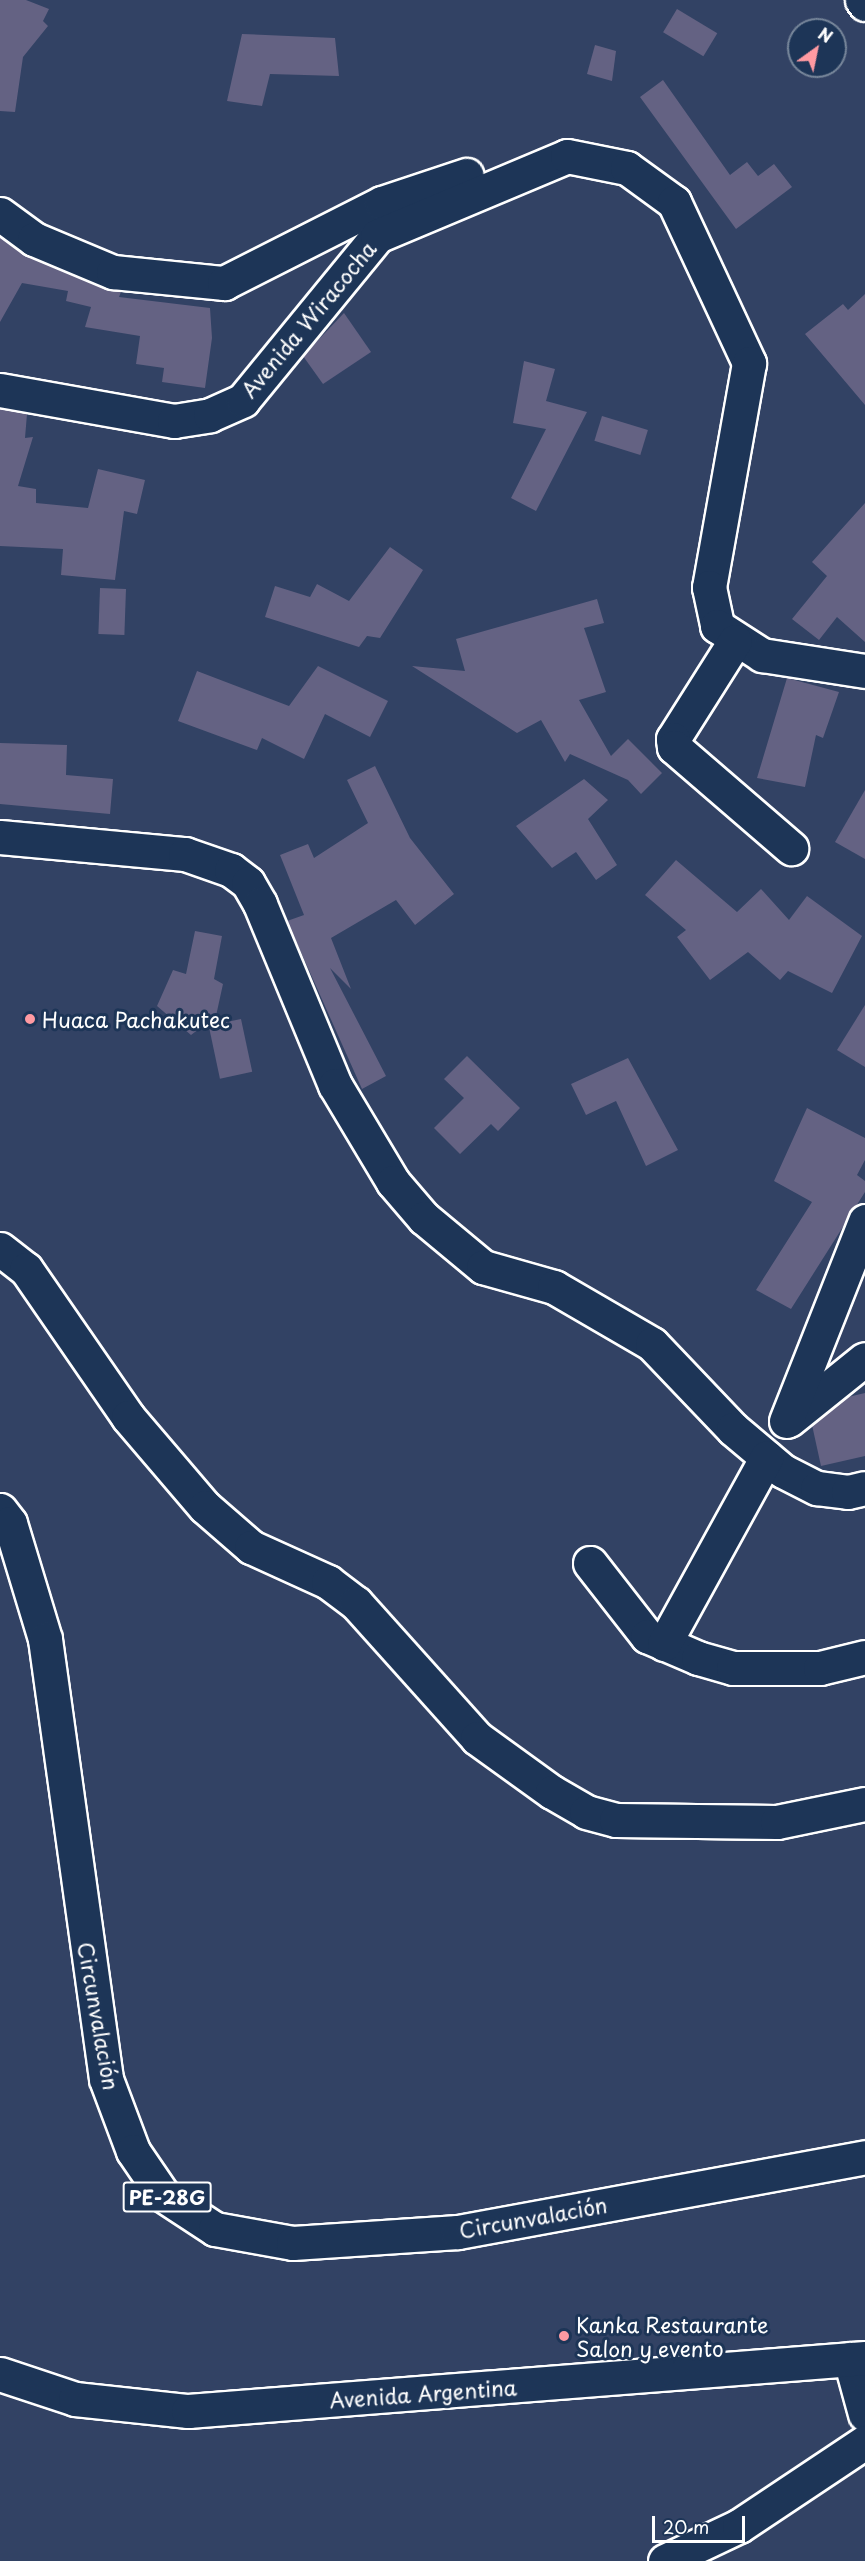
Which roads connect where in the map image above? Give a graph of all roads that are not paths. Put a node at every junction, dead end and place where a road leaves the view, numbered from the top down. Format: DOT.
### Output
graph roads {
  1 [pos="862,0"];
  2 [pos="865,4"];
  3 [pos="567,156"];
  4 [pos="0,214"];
  5 [pos="0,390"];
  6 [pos="735,641"];
  7 [pos="865,671"];
  8 [pos="0,837"];
  9 [pos="791,848"];
  10 [pos="865,1221"];
  11 [pos="0,1249"];
  12 [pos="865,1359"];
  13 [pos="786,1421"];
  14 [pos="761,1452"];
  15 [pos="865,1488"];
  16 [pos="0,1510"];
  17 [pos="590,1563"];
  18 [pos="664,1644"];
  19 [pos="865,1657"];
  20 [pos="865,1804"];
  21 [pos="865,2157"];
  22 [pos="858,2358"];
  23 [pos="0,2374"];
  24 [pos="865,2414"];
  25 [pos="865,2442"];
  26 [pos="666,2561"];
  1 -- 2 [label="main road"];
  3 -- 4 [label="main road"];
  3 -- 5 [label="main road, Avenida Wiracocha"];
  3 -- 6 [label="main road"];
  6 -- 7 [label="main road"];
  6 -- 9 [label="main road"];
  8 -- 14 [label="main road"];
  10 -- 13 [label="main road"];
  11 -- 20 [label="main road"];
  12 -- 13 [label="main road"];
  13 -- 14 [label="main road"];
  14 -- 15 [label="main road"];
  14 -- 18 [label="main road"];
  16 -- 21 [label="main road, Circunvalación / PE-28G"];
  17 -- 18 [label="main road"];
  18 -- 19 [label="main road"];
  22 -- 23 [label="main road, Avenida Argentina"];
  22 -- 24 [label="main road"];
  25 -- 26 [label="main road"];
}
